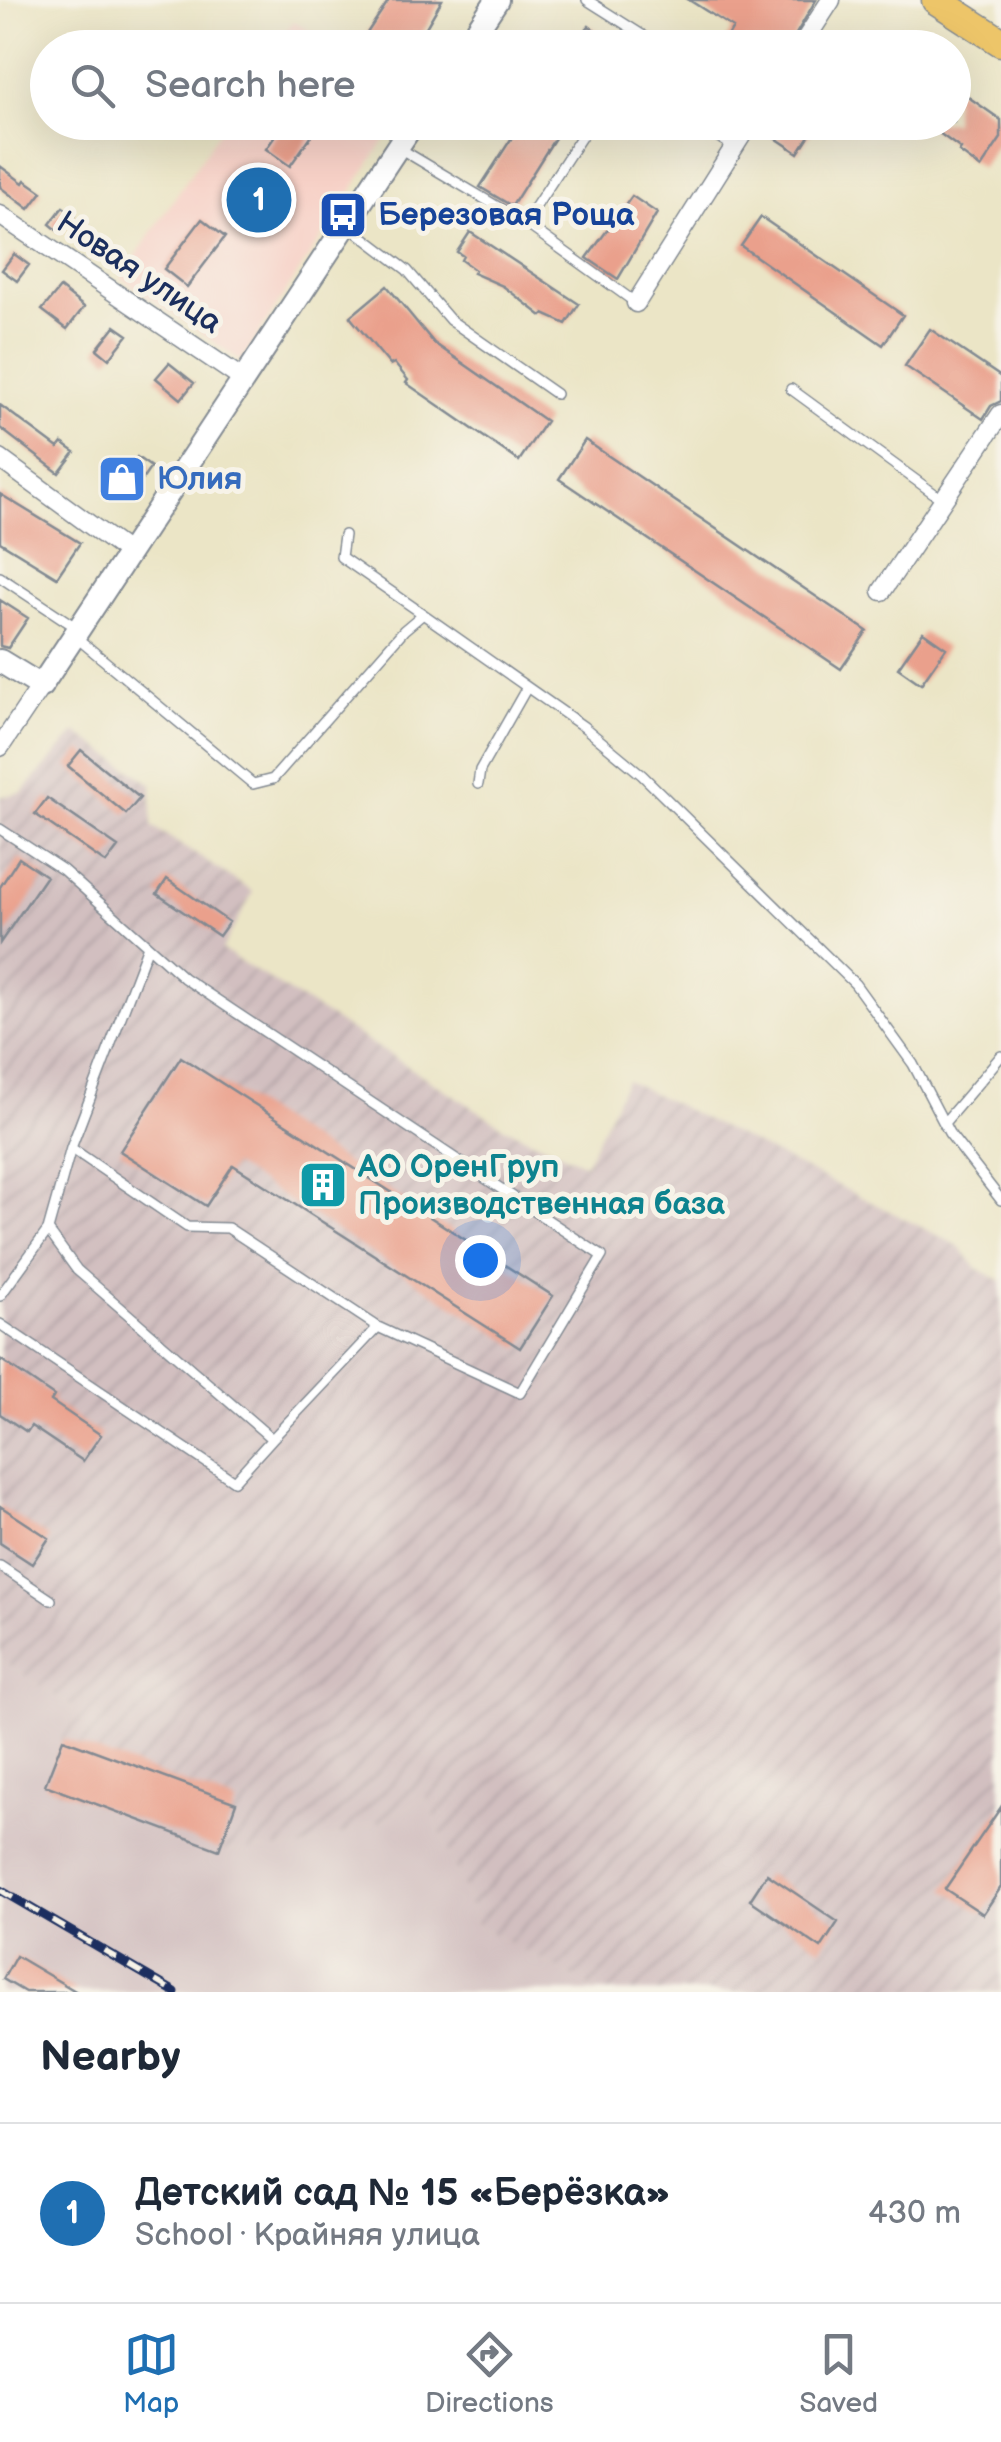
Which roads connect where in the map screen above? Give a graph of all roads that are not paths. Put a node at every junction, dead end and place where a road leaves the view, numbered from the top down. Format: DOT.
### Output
graph roads {
  1 [pos="497,0"];
  2 [pos="587,0"];
  3 [pos="831,0"];
  4 [pos="936,0"];
  5 [pos="477,30"];
  6 [pos="634,30"];
  7 [pos="812,30"];
  8 [pos="1001,42"];
  9 [pos="402,140"];
  10 [pos="579,140"];
  11 [pos="723,140"];
  12 [pos="738,140"];
  13 [pos="397,147"];
  14 [pos="734,147"];
  15 [pos="0,215"];
  16 [pos="525,223"];
  17 [pos="347,224"];
  18 [pos="636,303"];
  19 [pos="244,380"];
  20 [pos="791,389"];
  21 [pos="556,394"];
  22 [pos="1001,414"];
  23 [pos="0,459"];
  24 [pos="943,500"];
  25 [pos="344,535"];
  26 [pos="130,554"];
  27 [pos="0,577"];
  28 [pos="882,591"];
  29 [pos="423,614"];
  30 [pos="77,633"];
  31 [pos="0,661"];
  32 [pos="41,686"];
  33 [pos="526,689"];
  34 [pos="0,747"];
  35 [pos="478,784"];
  36 [pos="0,829"];
  37 [pos="148,946"];
  38 [pos="1001,1056"];
  39 [pos="944,1123"];
  40 [pos="71,1148"];
  41 [pos="1001,1200"];
  42 [pos="48,1230"];
  43 [pos="0,1296"];
  44 [pos="0,1324"];
  45 [pos="378,1327"];
  46 [pos="272,1439"];
  47 [pos="0,1566"];
  48 [pos="50,1600"];
  1 -- 5 [label="street"];
  2 -- 6 [label="lane"];
  3 -- 7 [label="street"];
  4 -- 8 [label="main road"];
  9 -- 13 [label="street"];
  10 -- 16 [label="lane"];
  11 -- 14 [label="lane"];
  12 -- 14 [label="street"];
  13 -- 16 [label="lane"];
  13 -- 17 [label="street"];
  14 -- 18 [label="street"];
  15 -- 19 [label="street, Новая улица"];
  16 -- 18 [label="lane"];
  17 -- 19 [label="street"];
  17 -- 21 [label="lane"];
  19 -- 26 [label="street"];
  20 -- 24 [label="lane"];
  22 -- 24 [label="street"];
  23 -- 26 [label="street"];
  24 -- 28 [label="street"];
  25 -- 29 [label="lane"];
  26 -- 30 [label="street"];
  27 -- 30 [label="lane"];
  29 -- 30 [label="lane"];
  29 -- 33 [label="lane"];
  30 -- 32 [label="street"];
  31 -- 32 [label="street"];
  32 -- 34 [label="street"];
  33 -- 35 [label="lane"];
  33 -- 39 [label="lane"];
  36 -- 37 [label="lane"];
  37 -- 40 [label="lane"];
  37 -- 45 [label="lane"];
  38 -- 39 [label="lane"];
  39 -- 41 [label="lane"];
  40 -- 42 [label="lane"];
  40 -- 45 [label="lane"];
  42 -- 43 [label="lane"];
  42 -- 46 [label="lane"];
  44 -- 46 [label="lane"];
  45 -- 46 [label="lane"];
  47 -- 48 [label="lane"];
}
